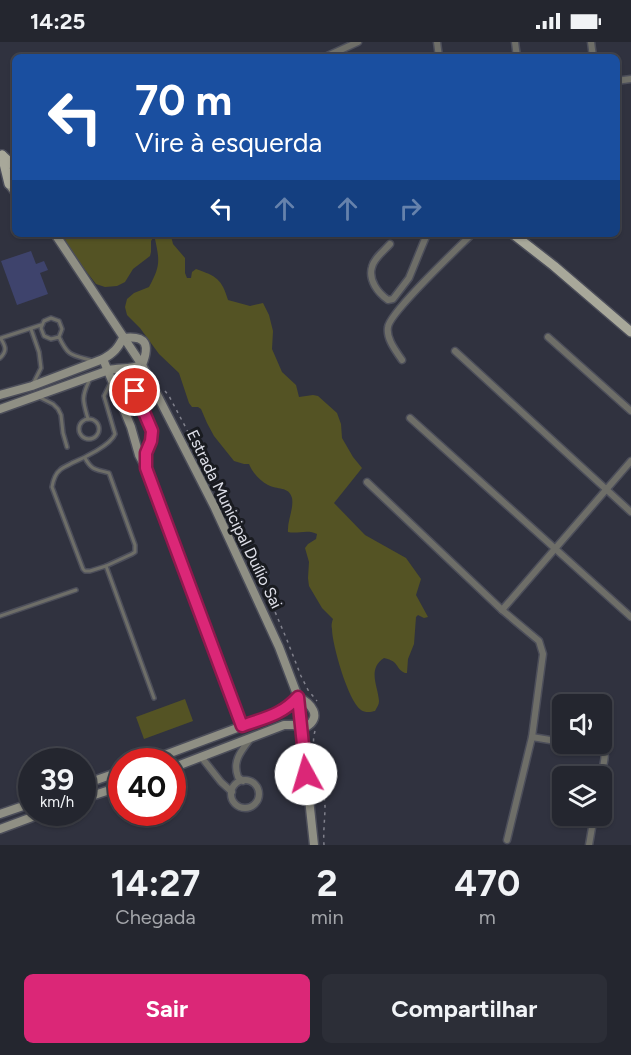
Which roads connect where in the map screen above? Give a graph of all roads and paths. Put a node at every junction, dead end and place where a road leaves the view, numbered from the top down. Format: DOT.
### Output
graph roads {
  1 [pos="358,42"];
  2 [pos="332,54"];
  3 [pos="1,154"];
  4 [pos="12,164"];
  5 [pos="12,182"];
  6 [pos="57,237"];
  7 [pos="426,237"];
  8 [pos="469,237"];
  9 [pos="517,237"];
  10 [pos="390,244"];
  11 [pos="41,325"];
  12 [pos="31,329"];
  13 [pos="631,332"];
  14 [pos="58,337"];
  15 [pos="548,337"];
  16 [pos="1,338"];
  17 [pos="123,338"];
  18 [pos="455,351"];
  19 [pos="0,358"];
  20 [pos="99,360"];
  21 [pos="402,360"];
  22 [pos="142,365"];
  23 [pos="109,370"];
  24 [pos="91,377"];
  25 [pos="112,379"];
  26 [pos="125,384"];
  27 [pos="32,386"];
  28 [pos="0,395"];
  29 [pos="37,396"];
  30 [pos="119,396"];
  31 [pos="0,409"];
  32 [pos="631,411"];
  33 [pos="410,418"];
  34 [pos="88,419"];
  35 [pos="149,425"];
  36 [pos="131,427"];
  37 [pos="68,447"];
  38 [pos="85,458"];
  39 [pos="631,461"];
  40 [pos="146,468"];
  41 [pos="367,482"];
  42 [pos="606,490"];
  43 [pos="631,512"];
  44 [pos="555,549"];
  45 [pos="106,566"];
  46 [pos="76,590"];
  47 [pos="502,610"];
  48 [pos="0,616"];
  49 [pos="631,617"];
  50 [pos="298,697"];
  51 [pos="154,698"];
  52 [pos="269,716"];
  53 [pos="242,726"];
  54 [pos="301,727"];
  55 [pos="274,729"];
  56 [pos="251,738"];
  57 [pos="532,738"];
  58 [pos="552,741"];
  59 [pos="203,742"];
  60 [pos="186,748"];
  61 [pos="202,758"];
  62 [pos="186,763"];
  63 [pos="243,780"];
  64 [pos="232,792"];
  65 [pos="18,807"];
  66 [pos="13,809"];
  67 [pos="0,814"];
  68 [pos="18,823"];
  69 [pos="10,826"];
  70 [pos="592,826"];
  71 [pos="0,829"];
  72 [pos="507,840"];
  73 [pos="314,845"];
  74 [pos="589,845"];
  1 -- 2 [label="street"];
  3 -- 4 [label="main road"];
  3 -- 5 [label="main road"];
  6 -- 17 [label="street, Estrada Municipal Duílio Sai"];
  7 -- 10 [label="street"];
  8 -- 21 [label="street"];
  9 -- 13 [label="main road"];
  11 -- 12 [label="lane"];
  11 -- 14 [label="lane"];
  11 -- 14 [label="lane"];
  12 -- 16 [label="lane"];
  12 -- 27 [label="lane"];
  14 -- 20 [label="lane"];
  15 -- 32 [label="street"];
  16 -- 19 [label="lane"];
  17 -- 20 [label="street"];
  17 -- 22 [label="street, Estrada Municipal Duílio Sai"];
  17 -- 22 [label="street"];
  18 -- 42 [label="street"];
  20 -- 23 [label="street"];
  20 -- 27 [label="street"];
  22 -- 23 [label="street"];
  22 -- 50 [label="street, Estrada Municipal Duílio Sai"];
  23 -- 24 [label="street"];
  23 -- 25 [label="street"];
  24 -- 29 [label="street"];
  24 -- 34 [label="lane"];
  25 -- 26 [label="street"];
  25 -- 30 [label="street"];
  25 -- 38 [label="lane"];
  26 -- 30 [label="street"];
  26 -- 35 [label="street"];
  27 -- 28 [label="street"];
  27 -- 29 [label="street"];
  29 -- 31 [label="street"];
  29 -- 37 [label="lane"];
  30 -- 36 [label="street"];
  33 -- 44 [label="street"];
  34 -- 34 [label="lane"];
  35 -- 36 [label="street"];
  35 -- 40 [label="street"];
  36 -- 40 [label="street"];
  38 -- 45 [label="lane"];
  38 -- 45 [label="lane"];
  39 -- 42 [label="street"];
  40 -- 53 [label="street"];
  41 -- 47 [label="street"];
  42 -- 43 [label="street"];
  42 -- 44 [label="street"];
  44 -- 47 [label="street"];
  44 -- 49 [label="street"];
  45 -- 51 [label="lane"];
  46 -- 48 [label="lane"];
  47 -- 57 [label="street"];
  50 -- 52 [label="street"];
  50 -- 54 [label="street, Estrada Municipal Duílio Sai"];
  50 -- 54 [label="street"];
  52 -- 53 [label="street"];
  52 -- 55 [label="street"];
  53 -- 59 [label="street"];
  54 -- 55 [label="street"];
  54 -- 73 [label="street, Estrada Municipal Duílio Sai"];
  55 -- 56 [label="street"];
  56 -- 61 [label="street"];
  56 -- 63 [label="street"];
  57 -- 58 [label="street"];
  57 -- 72 [label="street"];
  59 -- 60 [label="street"];
  59 -- 61 [label="street"];
  61 -- 62 [label="street"];
  61 -- 64 [label="street"];
  63 -- 64 [label="street"];
  63 -- 64 [label="street"];
  65 -- 66 [label="street"];
  66 -- 67 [label="street"];
  66 -- 69 [label="street"];
  68 -- 69 [label="street"];
  69 -- 71 [label="street"];
  70 -- 74 [label="street"];
}
